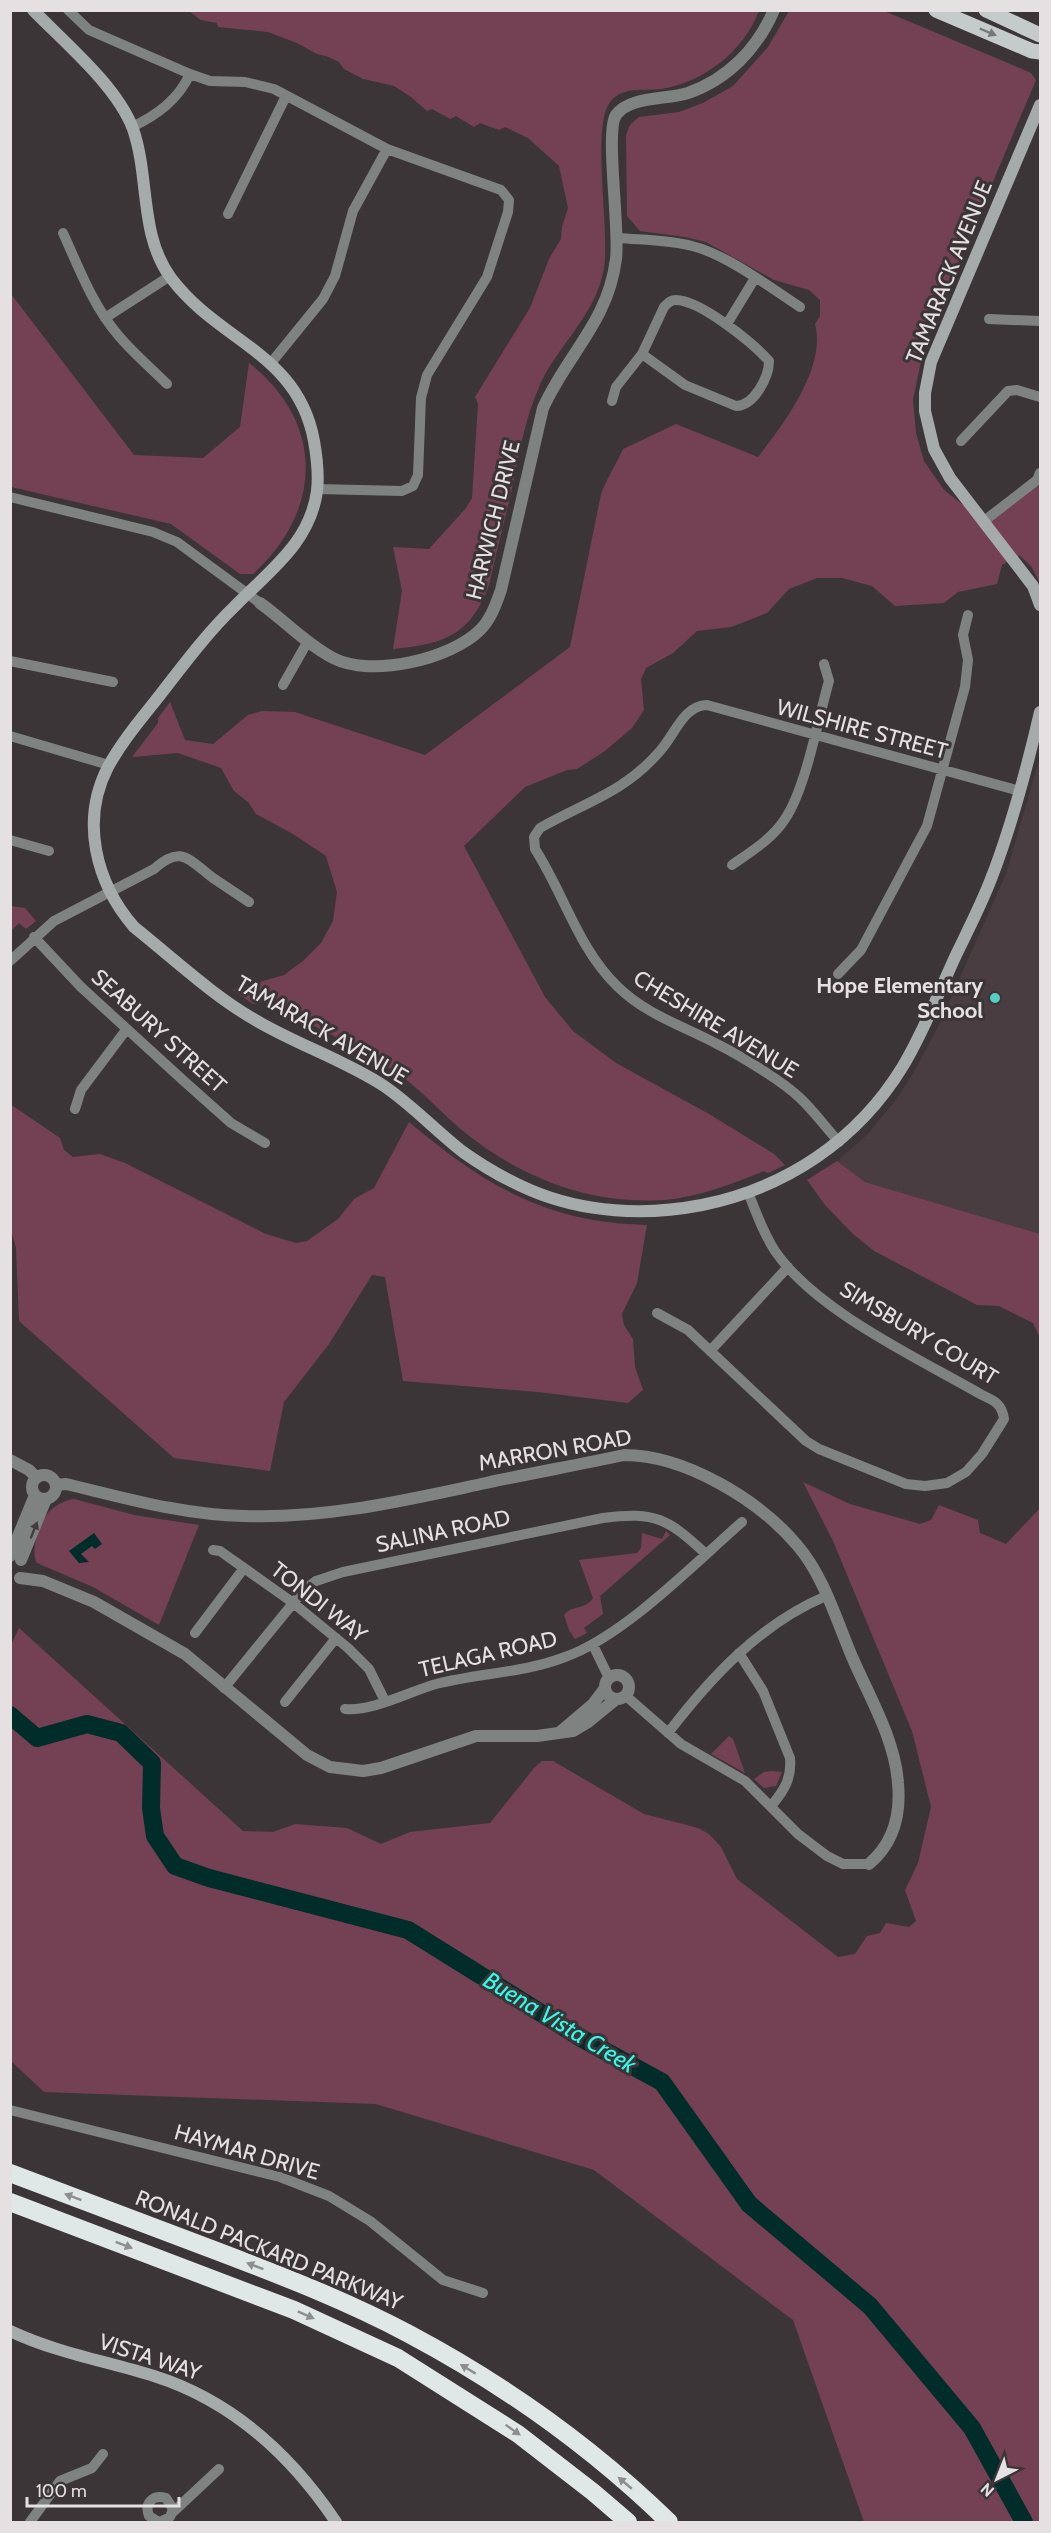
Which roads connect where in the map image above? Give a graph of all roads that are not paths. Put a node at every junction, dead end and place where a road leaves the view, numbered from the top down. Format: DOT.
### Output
graph roads {
  1 [pos="33,10"];
  2 [pos="68,10"];
  3 [pos="774,10"];
  4 [pos="936,10"];
  5 [pos="986,10"];
  6 [pos="1041,35"];
  7 [pos="1041,52"];
  8 [pos="190,74"];
  9 [pos="286,96"];
  10 [pos="1041,105"];
  11 [pos="132,127"];
  12 [pos="387,149"];
  13 [pos="228,214"];
  14 [pos="63,233"];
  15 [pos="619,238"];
  16 [pos="170,276"];
  17 [pos="755,278"];
  18 [pos="801,308"];
  19 [pos="105,318"];
  20 [pos="989,319"];
  21 [pos="1041,321"];
  22 [pos="727,324"];
  23 [pos="642,354"];
  24 [pos="271,363"];
  25 [pos="167,384"];
  26 [pos="1041,397"];
  27 [pos="612,401"];
  28 [pos="961,441"];
  29 [pos="1041,473"];
  30 [pos="317,489"];
  31 [pos="10,497"];
  32 [pos="984,521"];
  33 [pos="248,594"];
  34 [pos="260,603"];
  35 [pos="1041,605"];
  36 [pos="968,615"];
  37 [pos="308,641"];
  38 [pos="10,661"];
  39 [pos="824,664"];
  40 [pos="113,682"];
  41 [pos="283,685"];
  42 [pos="1041,712"];
  43 [pos="10,736"];
  44 [pos="814,736"];
  45 [pos="109,765"];
  46 [pos="941,771"];
  47 [pos="1020,791"];
  48 [pos="534,837"];
  49 [pos="10,840"];
  50 [pos="49,851"];
  51 [pos="732,865"];
  52 [pos="109,892"];
  53 [pos="249,902"];
  54 [pos="34,937"];
  55 [pos="10,961"];
  56 [pos="838,974"];
  57 [pos="126,1030"];
  58 [pos="75,1109"];
  59 [pos="839,1142"];
  60 [pos="265,1143"];
  61 [pos="748,1192"];
  62 [pos="788,1267"];
  63 [pos="657,1313"];
  64 [pos="710,1351"];
  65 [pos="10,1460"];
  66 [pos="36,1477"];
  67 [pos="56,1485"];
  68 [pos="40,1497"];
  69 [pos="742,1522"];
  70 [pos="213,1551"];
  71 [pos="706,1554"];
  72 [pos="244,1568"];
  73 [pos="15,1571"];
  74 [pos="826,1596"];
  75 [pos="292,1602"];
  76 [pos="195,1633"];
  77 [pos="336,1638"];
  78 [pos="593,1645"];
  79 [pos="739,1653"];
  80 [pos="607,1683"];
  81 [pos="224,1688"];
  82 [pos="621,1698"];
  83 [pos="385,1701"];
  84 [pos="285,1702"];
  85 [pos="345,1709"];
  86 [pos="560,1732"];
  87 [pos="668,1733"];
  88 [pos="771,1806"];
  89 [pos="869,1864"];
  90 [pos="10,2110"];
  91 [pos="10,2173"];
  92 [pos="10,2202"];
  93 [pos="483,2293"];
  94 [pos="10,2331"];
  95 [pos="103,2454"];
  96 [pos="219,2469"];
  97 [pos="147,2512"];
  98 [pos="172,2513"];
  99 [pos="30,2523"];
  100 [pos="139,2523"];
  101 [pos="160,2523"];
  102 [pos="336,2523"];
  103 [pos="628,2523"];
  104 [pos="669,2523"];
  1 -- 11 [label="main road, TAMARACK AVENUE"];
  2 -- 8 [label="street"];
  3 -- 15 [label="street, HARWICH DRIVE"];
  4 -- 7 [label="main road, one-way"];
  5 -- 6 [label="main road"];
  8 -- 9 [label="street"];
  8 -- 11 [label="street"];
  9 -- 12 [label="street"];
  9 -- 13 [label="street"];
  10 -- 32 [label="main road, TAMARACK AVENUE"];
  11 -- 16 [label="main road, TAMARACK AVENUE"];
  12 -- 24 [label="street"];
  12 -- 30 [label="street"];
  14 -- 19 [label="street"];
  15 -- 17 [label="street"];
  15 -- 37 [label="street, HARWICH DRIVE"];
  16 -- 19 [label="street"];
  16 -- 24 [label="main road, TAMARACK AVENUE"];
  17 -- 18 [label="street"];
  17 -- 22 [label="street"];
  19 -- 25 [label="street"];
  20 -- 21 [label="street"];
  22 -- 23 [label="street"];
  22 -- 23 [label="street"];
  23 -- 27 [label="street"];
  24 -- 30 [label="main road, TAMARACK AVENUE"];
  26 -- 28 [label="street"];
  29 -- 32 [label="street"];
  30 -- 33 [label="main road, TAMARACK AVENUE"];
  31 -- 33 [label="street, HARWICH DRIVE"];
  32 -- 35 [label="main road, TAMARACK AVENUE"];
  33 -- 34 [label="street, HARWICH DRIVE"];
  33 -- 45 [label="main road, TAMARACK AVENUE"];
  34 -- 37 [label="street, HARWICH DRIVE"];
  36 -- 46 [label="street"];
  37 -- 41 [label="street"];
  38 -- 40 [label="street"];
  39 -- 44 [label="street"];
  42 -- 47 [label="main road, TAMARACK AVENUE"];
  43 -- 45 [label="street"];
  44 -- 46 [label="street, WILSHIRE STREET"];
  44 -- 48 [label="street, WILSHIRE STREET"];
  44 -- 51 [label="street"];
  45 -- 52 [label="main road, TAMARACK AVENUE"];
  46 -- 47 [label="street, WILSHIRE STREET"];
  46 -- 56 [label="street"];
  47 -- 59 [label="main road, TAMARACK AVENUE"];
  48 -- 59 [label="street, CHESHIRE AVENUE"];
  49 -- 50 [label="street"];
  52 -- 53 [label="street"];
  52 -- 54 [label="street"];
  52 -- 61 [label="main road, TAMARACK AVENUE"];
  54 -- 55 [label="street"];
  54 -- 57 [label="street, SEABURY STREET"];
  57 -- 58 [label="street"];
  57 -- 60 [label="street, SEABURY STREET"];
  59 -- 61 [label="main road, TAMARACK AVENUE"];
  61 -- 62 [label="street, SIMSBURY COURT"];
  62 -- 64 [label="street"];
  62 -- 64 [label="street, SIMSBURY COURT"];
  63 -- 64 [label="street, SIMSBURY COURT"];
  65 -- 66 [label="street"];
  66 -- 67 [label="street"];
  66 -- 68 [label="street"];
  67 -- 68 [label="street"];
  67 -- 74 [label="street, MARRON ROAD"];
  68 -- 73 [label="street"];
  69 -- 71 [label="street, TELAGA ROAD"];
  70 -- 72 [label="street, TONDI WAY"];
  71 -- 75 [label="street, SALINA ROAD"];
  71 -- 78 [label="street, TELAGA ROAD"];
  72 -- 75 [label="street, TONDI WAY"];
  72 -- 76 [label="street"];
  73 -- 81 [label="street"];
  74 -- 79 [label="street"];
  74 -- 89 [label="street, MARRON ROAD"];
  75 -- 77 [label="street, TONDI WAY"];
  75 -- 81 [label="street, SALINA ROAD"];
  77 -- 83 [label="street, TONDI WAY"];
  77 -- 84 [label="street"];
  78 -- 80 [label="street"];
  78 -- 83 [label="street, TELAGA ROAD"];
  79 -- 87 [label="street"];
  79 -- 88 [label="street"];
  80 -- 82 [label="street"];
  80 -- 82 [label="street"];
  80 -- 86 [label="street"];
  81 -- 86 [label="street"];
  82 -- 86 [label="street"];
  82 -- 87 [label="street"];
  83 -- 85 [label="street, TELAGA ROAD"];
  87 -- 88 [label="street"];
  88 -- 89 [label="street"];
  90 -- 93 [label="street, HAYMAR DRIVE"];
  104 -- 91 [label="highway, RONALD PACKARD PARKWAY, one-way"];
  92 -- 103 [label="highway, RONALD PACKARD PARKWAY, one-way"];
  94 -- 102 [label="main road, VISTA WAY"];
  95 -- 99 [label="street"];
  96 -- 98 [label="street"];
  97 -- 98 [label="street"];
  97 -- 100 [label="street"];
  97 -- 101 [label="street"];
  98 -- 101 [label="street"];
}
